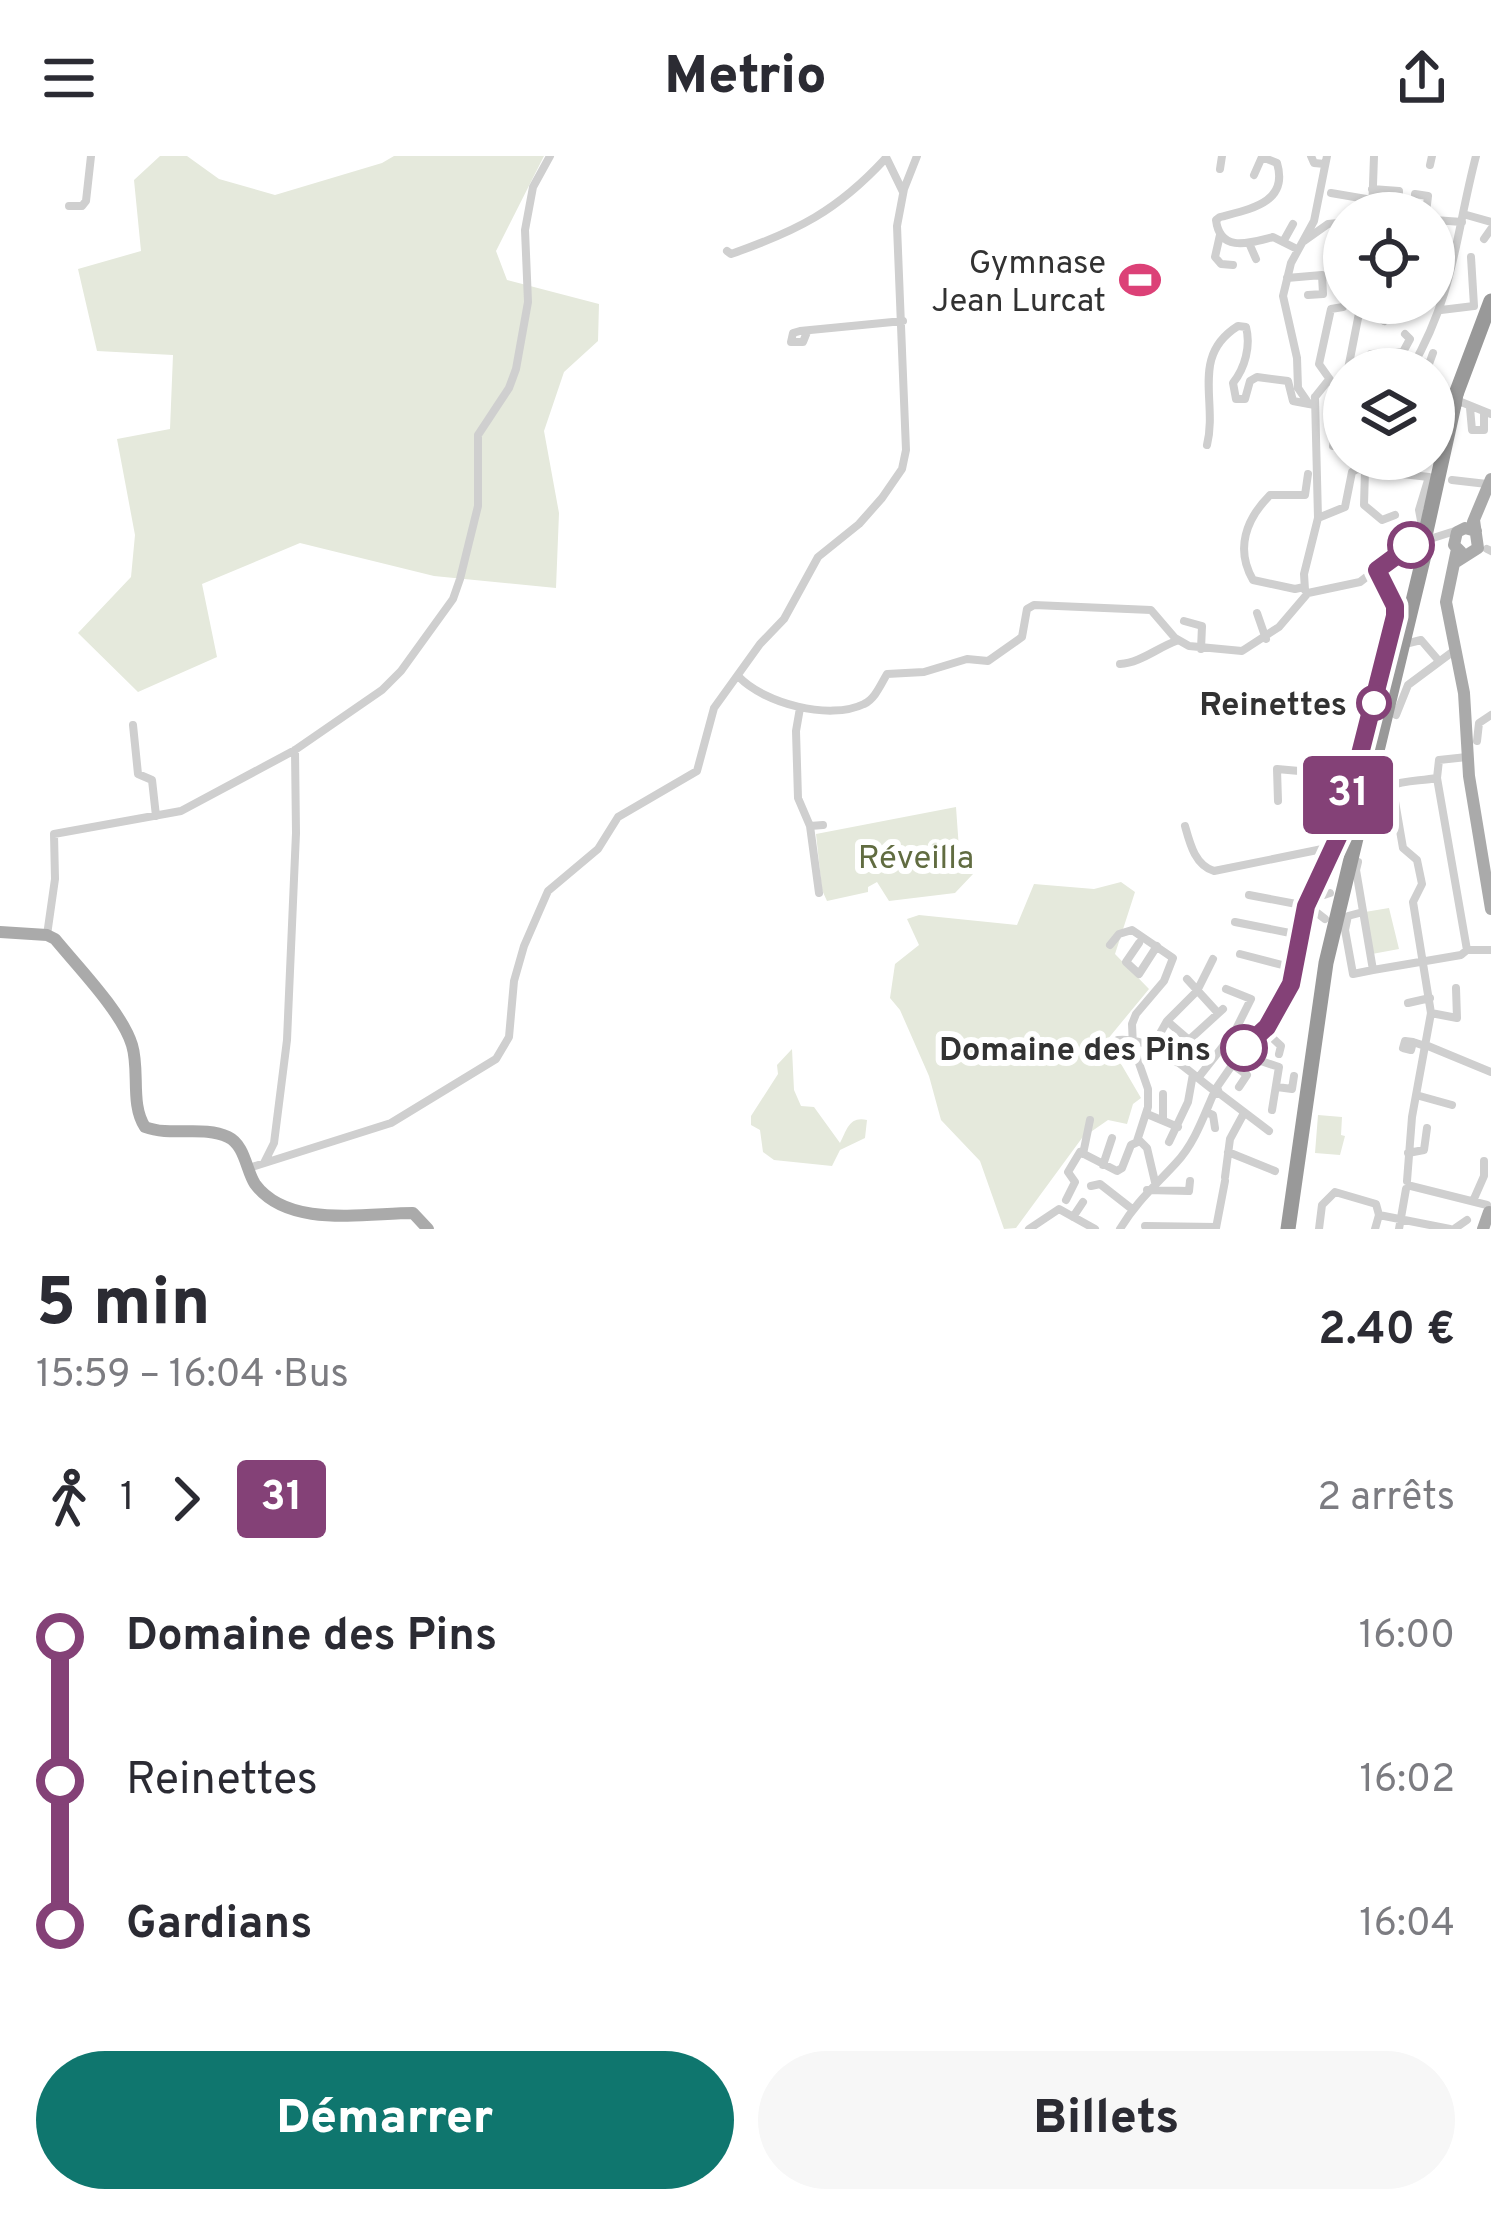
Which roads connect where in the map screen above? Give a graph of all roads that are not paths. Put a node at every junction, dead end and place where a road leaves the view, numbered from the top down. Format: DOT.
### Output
graph roads {
  1 [pos="91,156"];
  2 [pos="550,156"];
  3 [pos="917,156"];
  4 [pos="1222,156"];
  5 [pos="1311,156"];
  6 [pos="1374,156"];
  7 [pos="1476,156"];
  8 [pos="886,158"];
  9 [pos="1326,160"];
  10 [pos="1220,169"];
  11 [pos="1254,175"];
  12 [pos="1372,192"];
  13 [pos="904,194"];
  14 [pos="69,206"];
  15 [pos="1463,218"];
  16 [pos="1455,219"];
  17 [pos="1293,224"];
  18 [pos="1491,225"];
  19 [pos="1323,228"];
  20 [pos="1220,236"];
  21 [pos="1484,239"];
  22 [pos="1282,242"];
  23 [pos="1249,243"];
  24 [pos="1300,245"];
  25 [pos="727,251"];
  26 [pos="1455,257"];
  27 [pos="1472,257"];
  28 [pos="1256,259"];
  29 [pos="1233,265"];
  30 [pos="1455,273"];
  31 [pos="1473,277"];
  32 [pos="1287,278"];
  33 [pos="1308,295"];
  34 [pos="1491,301"];
  35 [pos="1455,308"];
  36 [pos="1491,316"];
  37 [pos="903,321"];
  38 [pos="1328,324"];
  39 [pos="807,332"];
  40 [pos="1406,334"];
  41 [pos="1407,348"];
  42 [pos="1323,370"];
  43 [pos="1323,388"];
  44 [pos="1455,400"];
  45 [pos="1311,401"];
  46 [pos="1461,402"];
  47 [pos="1487,413"];
  48 [pos="1208,445"];
  49 [pos="1308,475"];
  50 [pos="1351,480"];
  51 [pos="1365,480"];
  52 [pos="1428,480"];
  53 [pos="1452,480"];
  54 [pos="1489,487"];
  55 [pos="1395,515"];
  56 [pos="1318,518"];
  57 [pos="1456,542"];
  58 [pos="1377,570"];
  59 [pos="1414,587"];
  60 [pos="1306,590"];
  61 [pos="1257,614"];
  62 [pos="1184,621"];
  63 [pos="1176,639"];
  64 [pos="1266,639"];
  65 [pos="1409,644"];
  66 [pos="1201,649"];
  67 [pos="1455,650"];
  68 [pos="1438,661"];
  69 [pos="1120,664"];
  70 [pos="739,676"];
  71 [pos="800,708"];
  72 [pos="1396,715"];
  73 [pos="1491,715"];
  74 [pos="1379,722"];
  75 [pos="133,725"];
  76 [pos="1469,741"];
  77 [pos="1489,741"];
  78 [pos="295,750"];
  79 [pos="1466,758"];
  80 [pos="1355,776"];
  81 [pos="1437,778"];
  82 [pos="1391,784"];
  83 [pos="1278,801"];
  84 [pos="156,816"];
  85 [pos="823,825"];
  86 [pos="810,826"];
  87 [pos="1185,826"];
  88 [pos="1344,850"];
  89 [pos="1322,891"];
  90 [pos="819,892"];
  91 [pos="1249,895"];
  92 [pos="1306,906"];
  93 [pos="1491,907"];
  94 [pos="1363,912"];
  95 [pos="1325,919"];
  96 [pos="1303,920"];
  97 [pos="1235,922"];
  98 [pos="0,932"];
  99 [pos="47,935"];
  100 [pos="1300,935"];
  101 [pos="1139,943"];
  102 [pos="1110,945"];
  103 [pos="1157,946"];
  104 [pos="1467,950"];
  105 [pos="1491,950"];
  106 [pos="1240,954"];
  107 [pos="1214,958"];
  108 [pos="1321,961"];
  109 [pos="1424,962"];
  110 [pos="1294,968"];
  111 [pos="1373,970"];
  112 [pos="1187,979"];
  113 [pos="1456,988"];
  114 [pos="1226,989"];
  115 [pos="1197,991"];
  116 [pos="1430,998"];
  117 [pos="1408,1003"];
  118 [pos="1431,1013"];
  119 [pos="1167,1021"];
  120 [pos="1264,1030"];
  121 [pos="1235,1031"];
  122 [pos="1133,1039"];
  123 [pos="1118,1040"];
  124 [pos="1189,1040"];
  125 [pos="1248,1044"];
  126 [pos="1422,1045"];
  127 [pos="1153,1046"];
  128 [pos="1240,1054"];
  129 [pos="1280,1054"];
  130 [pos="1176,1062"];
  131 [pos="1232,1064"];
  132 [pos="1491,1072"];
  133 [pos="1195,1076"];
  134 [pos="1294,1076"];
  135 [pos="1238,1087"];
  136 [pos="1277,1088"];
  137 [pos="1215,1091"];
  138 [pos="1163,1094"];
  139 [pos="1416,1095"];
  140 [pos="1452,1105"];
  141 [pos="1272,1110"];
  142 [pos="1206,1112"];
  143 [pos="1244,1113"];
  144 [pos="1146,1114"];
  145 [pos="1163,1118"];
  146 [pos="1090,1120"];
  147 [pos="1178,1127"];
  148 [pos="1215,1128"];
  149 [pos="1427,1128"];
  150 [pos="1269,1132"];
  151 [pos="1112,1138"];
  152 [pos="1137,1141"];
  153 [pos="1169,1142"];
  154 [pos="1228,1152"];
  155 [pos="1082,1153"];
  156 [pos="1408,1153"];
  157 [pos="1484,1161"];
  158 [pos="263,1164"];
  159 [pos="1103,1165"];
  160 [pos="248,1168"];
  161 [pos="1275,1171"];
  162 [pos="1190,1180"];
  163 [pos="1155,1182"];
  164 [pos="1408,1185"];
  165 [pos="1091,1186"];
  166 [pos="1147,1190"];
  167 [pos="1066,1200"];
  168 [pos="1083,1202"];
  169 [pos="1486,1206"];
  170 [pos="1132,1209"];
  171 [pos="1433,1211"];
  172 [pos="1379,1215"];
  173 [pos="1073,1217"];
  174 [pos="1467,1220"];
  175 [pos="1400,1224"];
  176 [pos="1430,1224"];
  177 [pos="1145,1226"];
  178 [pos="1187,1228"];
  179 [pos="1216,1228"];
  180 [pos="428,1229"];
  181 [pos="1029,1229"];
  182 [pos="1095,1229"];
  183 [pos="1120,1229"];
  184 [pos="1286,1229"];
  185 [pos="1318,1229"];
  186 [pos="1375,1229"];
  187 [pos="1452,1229"];
  188 [pos="1483,1229"];
  1 -- 14 [label="street"];
  2 -- 78 [label="street"];
  3 -- 13 [label="street"];
  4 -- 10 [label="street"];
  5 -- 9 [label="street"];
  6 -- 12 [label="street"];
  7 -- 15 [label="street"];
  8 -- 13 [label="street"];
  8 -- 25 [label="street"];
  9 -- 24 [label="street"];
  11 -- 20 [label="street"];
  13 -- 37 [label="street"];
  15 -- 16 [label="street"];
  15 -- 18 [label="street"];
  15 -- 26 [label="street"];
  17 -- 22 [label="street"];
  18 -- 21 [label="street"];
  19 -- 24 [label="street"];
  20 -- 23 [label="street"];
  20 -- 29 [label="street"];
  22 -- 23 [label="street"];
  22 -- 24 [label="street"];
  23 -- 28 [label="street"];
  24 -- 32 [label="street"];
  27 -- 31 [label="street"];
  30 -- 31 [label="street"];
  31 -- 35 [label="street"];
  32 -- 33 [label="street"];
  32 -- 45 [label="street"];
  34 -- 46 [label="highway"];
  36 -- 46 [label="highway"];
  37 -- 39 [label="street"];
  37 -- 70 [label="street"];
  38 -- 42 [label="street"];
  40 -- 41 [label="street"];
  43 -- 45 [label="street"];
  44 -- 46 [label="street"];
  45 -- 48 [label="street"];
  45 -- 56 [label="street"];
  46 -- 47 [label="street"];
  46 -- 47 [label="street"];
  46 -- 57 [label="highway"];
  49 -- 60 [label="street"];
  50 -- 56 [label="street"];
  51 -- 55 [label="street"];
  52 -- 57 [label="street"];
  53 -- 54 [label="street"];
  54 -- 57 [label="main road"];
  56 -- 60 [label="street"];
  57 -- 58 [label="street"];
  57 -- 59 [label="highway"];
  57 -- 67 [label="main road"];
  58 -- 60 [label="street"];
  58 -- 80 [label="street"];
  59 -- 74 [label="highway"];
  59 -- 184 [label="highway"];
  60 -- 64 [label="street"];
  61 -- 64 [label="street"];
  62 -- 66 [label="street"];
  63 -- 66 [label="street"];
  63 -- 69 [label="street"];
  63 -- 71 [label="street"];
  64 -- 66 [label="street"];
  65 -- 68 [label="street"];
  67 -- 68 [label="street"];
  67 -- 76 [label="main road"];
  68 -- 72 [label="street"];
  70 -- 71 [label="street"];
  70 -- 158 [label="street"];
  71 -- 86 [label="street"];
  73 -- 76 [label="street"];
  74 -- 80 [label="highway"];
  74 -- 88 [label="highway"];
  75 -- 84 [label="street"];
  76 -- 77 [label="street"];
  76 -- 79 [label="main road"];
  78 -- 84 [label="street"];
  78 -- 158 [label="street"];
  79 -- 81 [label="street"];
  79 -- 93 [label="main road"];
  80 -- 83 [label="street"];
  80 -- 88 [label="highway"];
  81 -- 82 [label="street"];
  81 -- 104 [label="street"];
  82 -- 94 [label="street"];
  82 -- 109 [label="street"];
  84 -- 99 [label="street"];
  85 -- 86 [label="street"];
  86 -- 90 [label="street"];
  87 -- 88 [label="street"];
  88 -- 89 [label="highway"];
  88 -- 108 [label="highway"];
  89 -- 92 [label="street"];
  91 -- 92 [label="street"];
  92 -- 96 [label="street"];
  94 -- 111 [label="street"];
  94 -- 111 [label="street"];
  95 -- 96 [label="street"];
  95 -- 108 [label="highway"];
  96 -- 100 [label="street"];
  97 -- 100 [label="street"];
  98 -- 99 [label="main road"];
  99 -- 160 [label="main road"];
  100 -- 110 [label="street"];
  101 -- 103 [label="street"];
  102 -- 103 [label="street"];
  103 -- 122 [label="street"];
  104 -- 105 [label="street"];
  104 -- 109 [label="street"];
  106 -- 110 [label="street"];
  107 -- 115 [label="street"];
  108 -- 184 [label="highway"];
  109 -- 111 [label="street"];
  109 -- 116 [label="street"];
  110 -- 120 [label="street"];
  112 -- 115 [label="street"];
  113 -- 118 [label="street"];
  114 -- 121 [label="street"];
  115 -- 119 [label="street"];
  115 -- 124 [label="street"];
  116 -- 117 [label="street"];
  116 -- 118 [label="street"];
  118 -- 126 [label="street"];
  119 -- 124 [label="street"];
  119 -- 127 [label="street"];
  120 -- 125 [label="street"];
  120 -- 129 [label="street"];
  121 -- 125 [label="street"];
  121 -- 133 [label="street"];
  122 -- 123 [label="street"];
  122 -- 127 [label="street"];
  122 -- 144 [label="street"];
  124 -- 130 [label="street"];
  125 -- 128 [label="street"];
  126 -- 132 [label="street"];
  126 -- 139 [label="street"];
  127 -- 130 [label="street"];
  128 -- 131 [label="street"];
  128 -- 136 [label="street"];
  130 -- 133 [label="street"];
  131 -- 135 [label="street"];
  131 -- 137 [label="street"];
  133 -- 137 [label="street"];
  133 -- 147 [label="street"];
  134 -- 136 [label="street"];
  136 -- 141 [label="street"];
  137 -- 142 [label="street"];
  137 -- 143 [label="street"];
  138 -- 145 [label="street"];
  139 -- 140 [label="street"];
  139 -- 156 [label="street"];
  142 -- 148 [label="street"];
  142 -- 163 [label="street"];
  143 -- 150 [label="street"];
  143 -- 154 [label="street"];
  144 -- 145 [label="street"];
  144 -- 152 [label="street"];
  145 -- 147 [label="street"];
  146 -- 155 [label="street"];
  147 -- 153 [label="street"];
  149 -- 156 [label="street"];
  151 -- 159 [label="street"];
  152 -- 159 [label="street"];
  152 -- 163 [label="street"];
  154 -- 161 [label="street"];
  154 -- 179 [label="street"];
  155 -- 159 [label="street"];
  155 -- 167 [label="street"];
  156 -- 164 [label="street"];
  157 -- 169 [label="street"];
  158 -- 160 [label="street"];
  160 -- 180 [label="main road"];
  162 -- 166 [label="street"];
  163 -- 166 [label="street"];
  164 -- 169 [label="street"];
  164 -- 175 [label="street"];
  165 -- 170 [label="street"];
  166 -- 170 [label="street"];
  168 -- 173 [label="street"];
  169 -- 188 [label="main road"];
  170 -- 183 [label="street"];
  171 -- 176 [label="street"];
  172 -- 175 [label="street"];
  172 -- 185 [label="street"];
  172 -- 186 [label="street"];
  173 -- 181 [label="street"];
  173 -- 182 [label="street"];
  174 -- 187 [label="street"];
  175 -- 176 [label="street"];
  176 -- 187 [label="street"];
  177 -- 178 [label="street"];
  178 -- 179 [label="street"];
}
